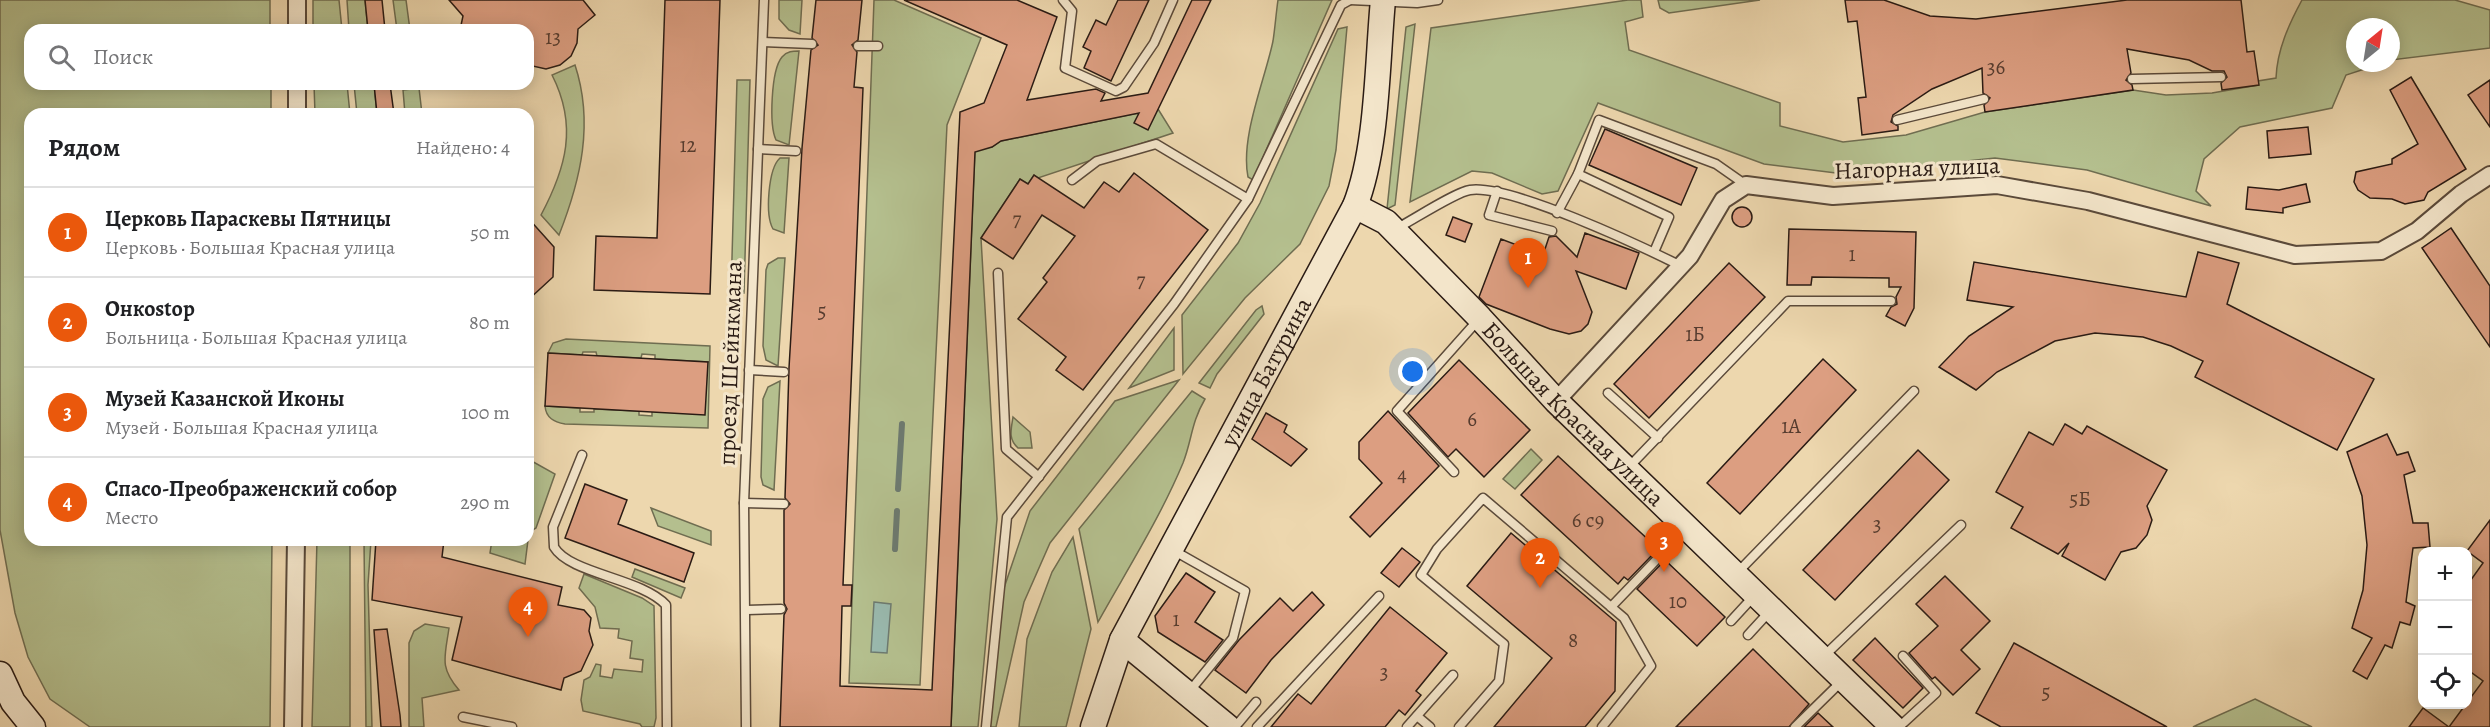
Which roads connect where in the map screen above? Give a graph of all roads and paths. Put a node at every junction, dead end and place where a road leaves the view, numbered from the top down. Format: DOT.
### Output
graph roads {
  1 [pos="297,0"];
  2 [pos="764,0"];
  3 [pos="1063,0"];
  4 [pos="1173,0"];
  5 [pos="1350,0"];
  6 [pos="1438,0"];
  7 [pos="1383,1"];
  8 [pos="297,24"];
  9 [pos="763,42"];
  10 [pos="812,44"];
  11 [pos="858,46"];
  12 [pos="878,46"];
  13 [pos="2221,78"];
  14 [pos="2132,79"];
  15 [pos="297,90"];
  16 [pos="1984,99"];
  17 [pos="297,108"];
  18 [pos="1897,120"];
  19 [pos="758,149"];
  20 [pos="796,151"];
  21 [pos="1578,174"];
  22 [pos="2490,175"];
  23 [pos="1072,180"];
  24 [pos="1746,185"];
  25 [pos="1497,191"];
  26 [pos="1248,199"];
  27 [pos="1355,206"];
  28 [pos="1557,213"];
  29 [pos="1401,226"];
  30 [pos="1552,231"];
  31 [pos="1654,252"];
  32 [pos="1681,266"];
  33 [pos="998,273"];
  34 [pos="1891,301"];
  35 [pos="1480,318"];
  36 [pos="749,370"];
  37 [pos="784,372"];
  38 [pos="1914,391"];
  39 [pos="1608,393"];
  40 [pos="1556,401"];
  41 [pos="1658,438"];
  42 [pos="582,455"];
  43 [pos="1627,470"];
  44 [pos="1455,472"];
  45 [pos="1039,477"];
  46 [pos="744,503"];
  47 [pos="784,504"];
  48 [pos="1961,525"];
  49 [pos="1688,528"];
  50 [pos="296,546"];
  51 [pos="1171,549"];
  52 [pos="1737,573"];
  53 [pos="1379,597"];
  54 [pos="1764,601"];
  55 [pos="1611,607"];
  56 [pos="781,609"];
  57 [pos="747,610"];
  58 [pos="1731,621"];
  59 [pos="1748,635"];
  60 [pos="1118,647"];
  61 [pos="1903,656"];
  62 [pos="1822,658"];
  63 [pos="0,674"];
  64 [pos="1452,675"];
  65 [pos="1843,679"];
  66 [pos="1188,694"];
  67 [pos="1256,702"];
  68 [pos="1417,716"];
  69 [pos="463,717"];
  70 [pos="33,727"];
  71 [pos="293,727"];
  72 [pos="512,727"];
  73 [pos="667,727"];
  74 [pos="746,727"];
  75 [pos="986,727"];
  76 [pos="1094,727"];
  77 [pos="1205,727"];
  78 [pos="1228,727"];
  79 [pos="1235,727"];
  80 [pos="1257,727"];
  81 [pos="1407,727"];
  82 [pos="1430,727"];
  83 [pos="1459,727"];
  84 [pos="1602,727"];
  85 [pos="1795,727"];
  86 [pos="1893,727"];
  87 [pos="1899,727"];
  1 -- 8 [label="street"];
  2 -- 9 [label="lane, проезд Шейнкмана"];
  3 -- 4 [label="lane"];
  5 -- 7 [label="lane"];
  5 -- 26 [label="lane"];
  6 -- 7 [label="lane"];
  7 -- 27 [label="main road, улица Батурина"];
  9 -- 10 [label="lane"];
  9 -- 19 [label="lane, проезд Шейнкмана"];
  11 -- 12 [label="lane"];
  13 -- 14 [label="lane"];
  15 -- 17 [label="street"];
  16 -- 18 [label="lane"];
  19 -- 20 [label="lane"];
  19 -- 36 [label="lane, проезд Шейнкмана"];
  21 -- 24 [label="lane"];
  21 -- 28 [label="lane"];
  21 -- 31 [label="lane"];
  22 -- 24 [label="street, Нагорная улица"];
  23 -- 26 [label="lane"];
  24 -- 32 [label="street"];
  25 -- 28 [label="lane"];
  25 -- 29 [label="lane"];
  25 -- 30 [label="lane"];
  26 -- 45 [label="lane"];
  27 -- 35 [label="main road, Большая Красная улица"];
  27 -- 51 [label="main road, улица Батурина"];
  28 -- 31 [label="lane"];
  31 -- 32 [label="lane"];
  32 -- 40 [label="street"];
  33 -- 45 [label="lane"];
  34 -- 41 [label="lane"];
  35 -- 40 [label="main road, Большая Красная улица"];
  35 -- 44 [label="lane"];
  36 -- 37 [label="lane"];
  36 -- 46 [label="lane, проезд Шейнкмана"];
  38 -- 52 [label="lane"];
  39 -- 41 [label="lane"];
  40 -- 43 [label="main road, Большая Красная улица"];
  41 -- 43 [label="lane"];
  42 -- 73 [label="lane"];
  43 -- 49 [label="main road, Большая Красная улица"];
  45 -- 75 [label="lane"];
  46 -- 47 [label="lane"];
  46 -- 57 [label="lane, проезд Шейнкмана"];
  48 -- 62 [label="lane"];
  49 -- 52 [label="main road, Большая Красная улица"];
  49 -- 55 [label="lane"];
  50 -- 71 [label="street"];
  51 -- 60 [label="main road, улица Батурина"];
  51 -- 66 [label="lane"];
  52 -- 54 [label="main road, Большая Красная улица"];
  53 -- 80 [label="lane"];
  54 -- 58 [label="lane"];
  54 -- 59 [label="lane"];
  54 -- 62 [label="main road, Большая Красная улица"];
  55 -- 83 [label="lane"];
  55 -- 84 [label="lane"];
  56 -- 57 [label="lane"];
  57 -- 74 [label="lane, проезд Шейнкмана"];
  60 -- 66 [label="main road"];
  60 -- 76 [label="main road, улица Батурина"];
  60 -- 77 [label="main road"];
  61 -- 87 [label="lane"];
  62 -- 65 [label="main road, Большая Красная улица"];
  63 -- 70 [label="main road"];
  64 -- 68 [label="lane"];
  65 -- 85 [label="lane"];
  65 -- 86 [label="main road, Большая Красная улица"];
  66 -- 78 [label="main road"];
  67 -- 79 [label="lane"];
  68 -- 81 [label="lane"];
  68 -- 82 [label="lane"];
  69 -- 72 [label="lane"];
}
